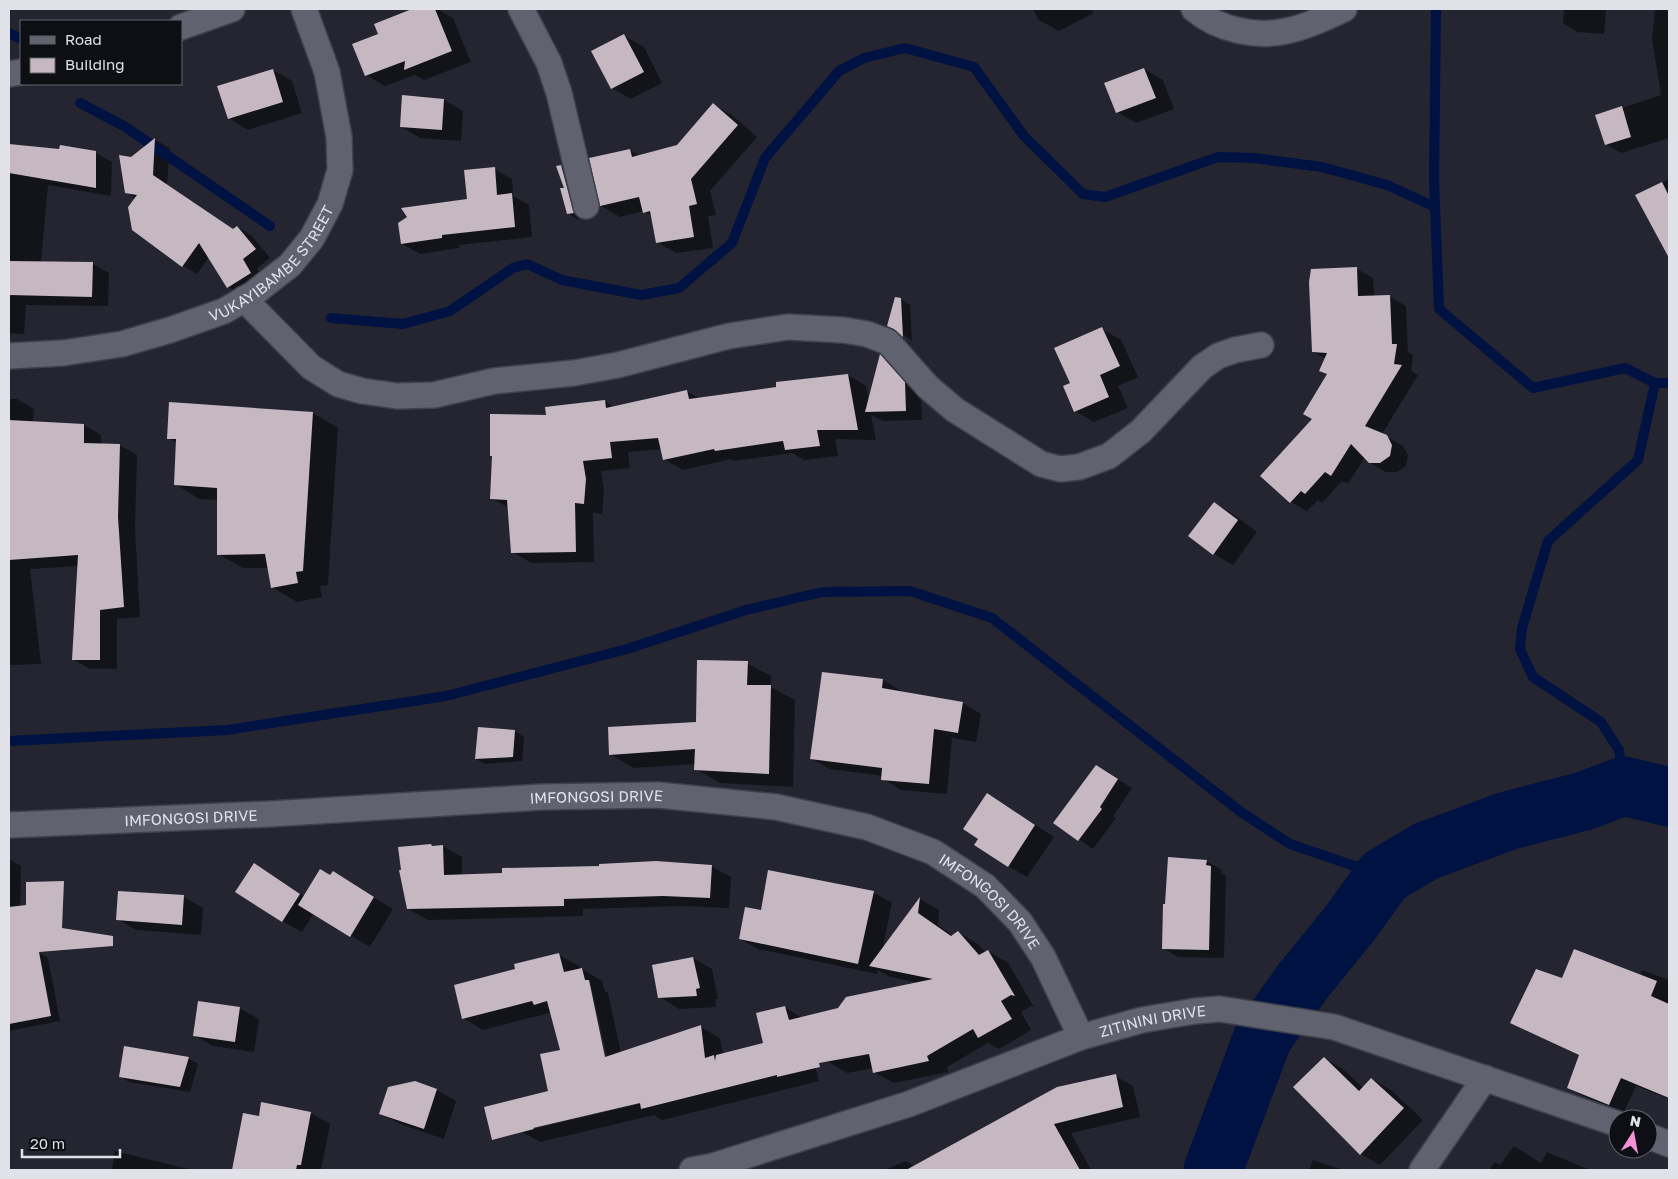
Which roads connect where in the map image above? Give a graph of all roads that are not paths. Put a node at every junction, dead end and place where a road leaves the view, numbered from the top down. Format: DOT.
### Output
graph roads {
  1 [pos="232,9"];
  2 [pos="304,9"];
  3 [pos="521,9"];
  4 [pos="1194,9"];
  5 [pos="1344,9"];
  6 [pos="182,26"];
  7 [pos="586,206"];
  8 [pos="244,299"];
  9 [pos="1261,345"];
  10 [pos="9,356"];
  11 [pos="9,824"];
  12 [pos="1080,1037"];
  13 [pos="1485,1078"];
  14 [pos="1608,1121"];
  15 [pos="692,1170"];
  16 [pos="1422,1170"];
  1 -- 6 [label="street"];
  2 -- 8 [label="street, VUKAYIBAMBE STREET"];
  3 -- 7 [label="street"];
  4 -- 5 [label="street"];
  8 -- 9 [label="street"];
  8 -- 10 [label="street, VUKAYIBAMBE STREET"];
  11 -- 12 [label="street, IMFONGOSI DRIVE"];
  12 -- 13 [label="street, ZITININI DRIVE"];
  12 -- 15 [label="street, ZITININI DRIVE"];
  13 -- 14 [label="street, ZITININI DRIVE"];
  13 -- 16 [label="street"];
}
